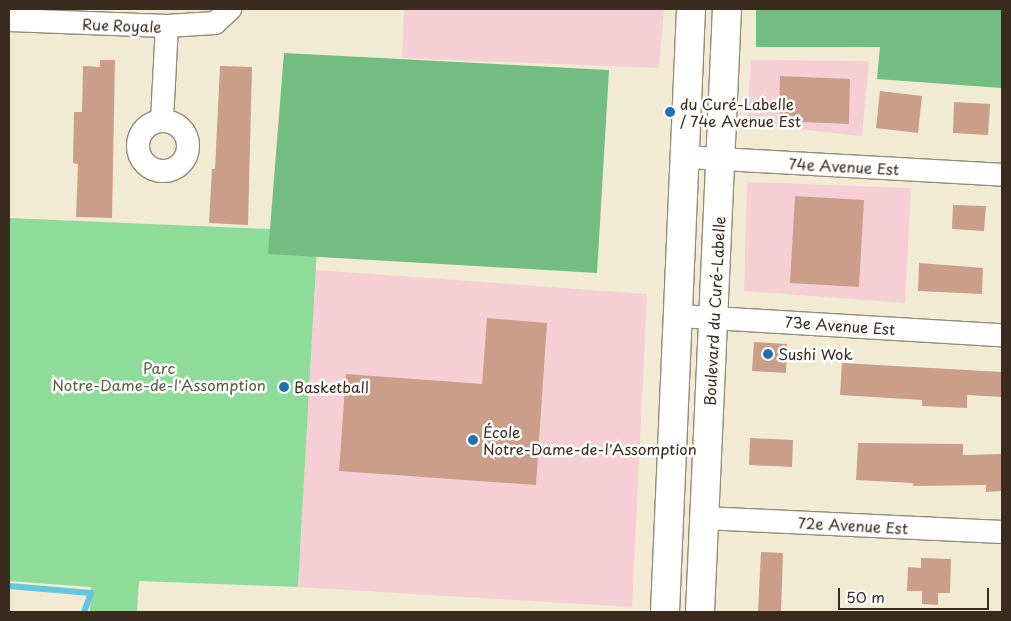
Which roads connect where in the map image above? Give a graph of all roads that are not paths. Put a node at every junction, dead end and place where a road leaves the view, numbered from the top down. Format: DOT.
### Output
graph roads {
  1 [pos="230,9"];
  2 [pos="691,9"];
  3 [pos="727,9"];
  4 [pos="9,20"];
  5 [pos="167,26"];
  6 [pos="162,120"];
  7 [pos="685,157"];
  8 [pos="721,160"];
  9 [pos="1002,175"];
  10 [pos="678,316"];
  11 [pos="714,317"];
  12 [pos="1002,335"];
  13 [pos="704,518"];
  14 [pos="1002,532"];
  15 [pos="665,612"];
  16 [pos="700,612"];
  1 -- 5 [label="street, Rue Royale"];
  2 -- 7 [label="main road"];
  3 -- 8 [label="main road, Boulevard du Curé-Labelle"];
  4 -- 5 [label="street, Rue Royale"];
  5 -- 6 [label="street"];
  7 -- 8 [label="street, 74e Avenue Est"];
  7 -- 10 [label="main road"];
  8 -- 9 [label="street, 74e Avenue Est"];
  8 -- 11 [label="main road, Boulevard du Curé-Labelle"];
  10 -- 11 [label="street, 73e Avenue Est"];
  10 -- 15 [label="main road"];
  11 -- 12 [label="street, 73e Avenue Est"];
  11 -- 13 [label="main road, Boulevard du Curé-Labelle"];
  13 -- 14 [label="street, 72e Avenue Est"];
  13 -- 16 [label="main road, Boulevard du Curé-Labelle"];
}
